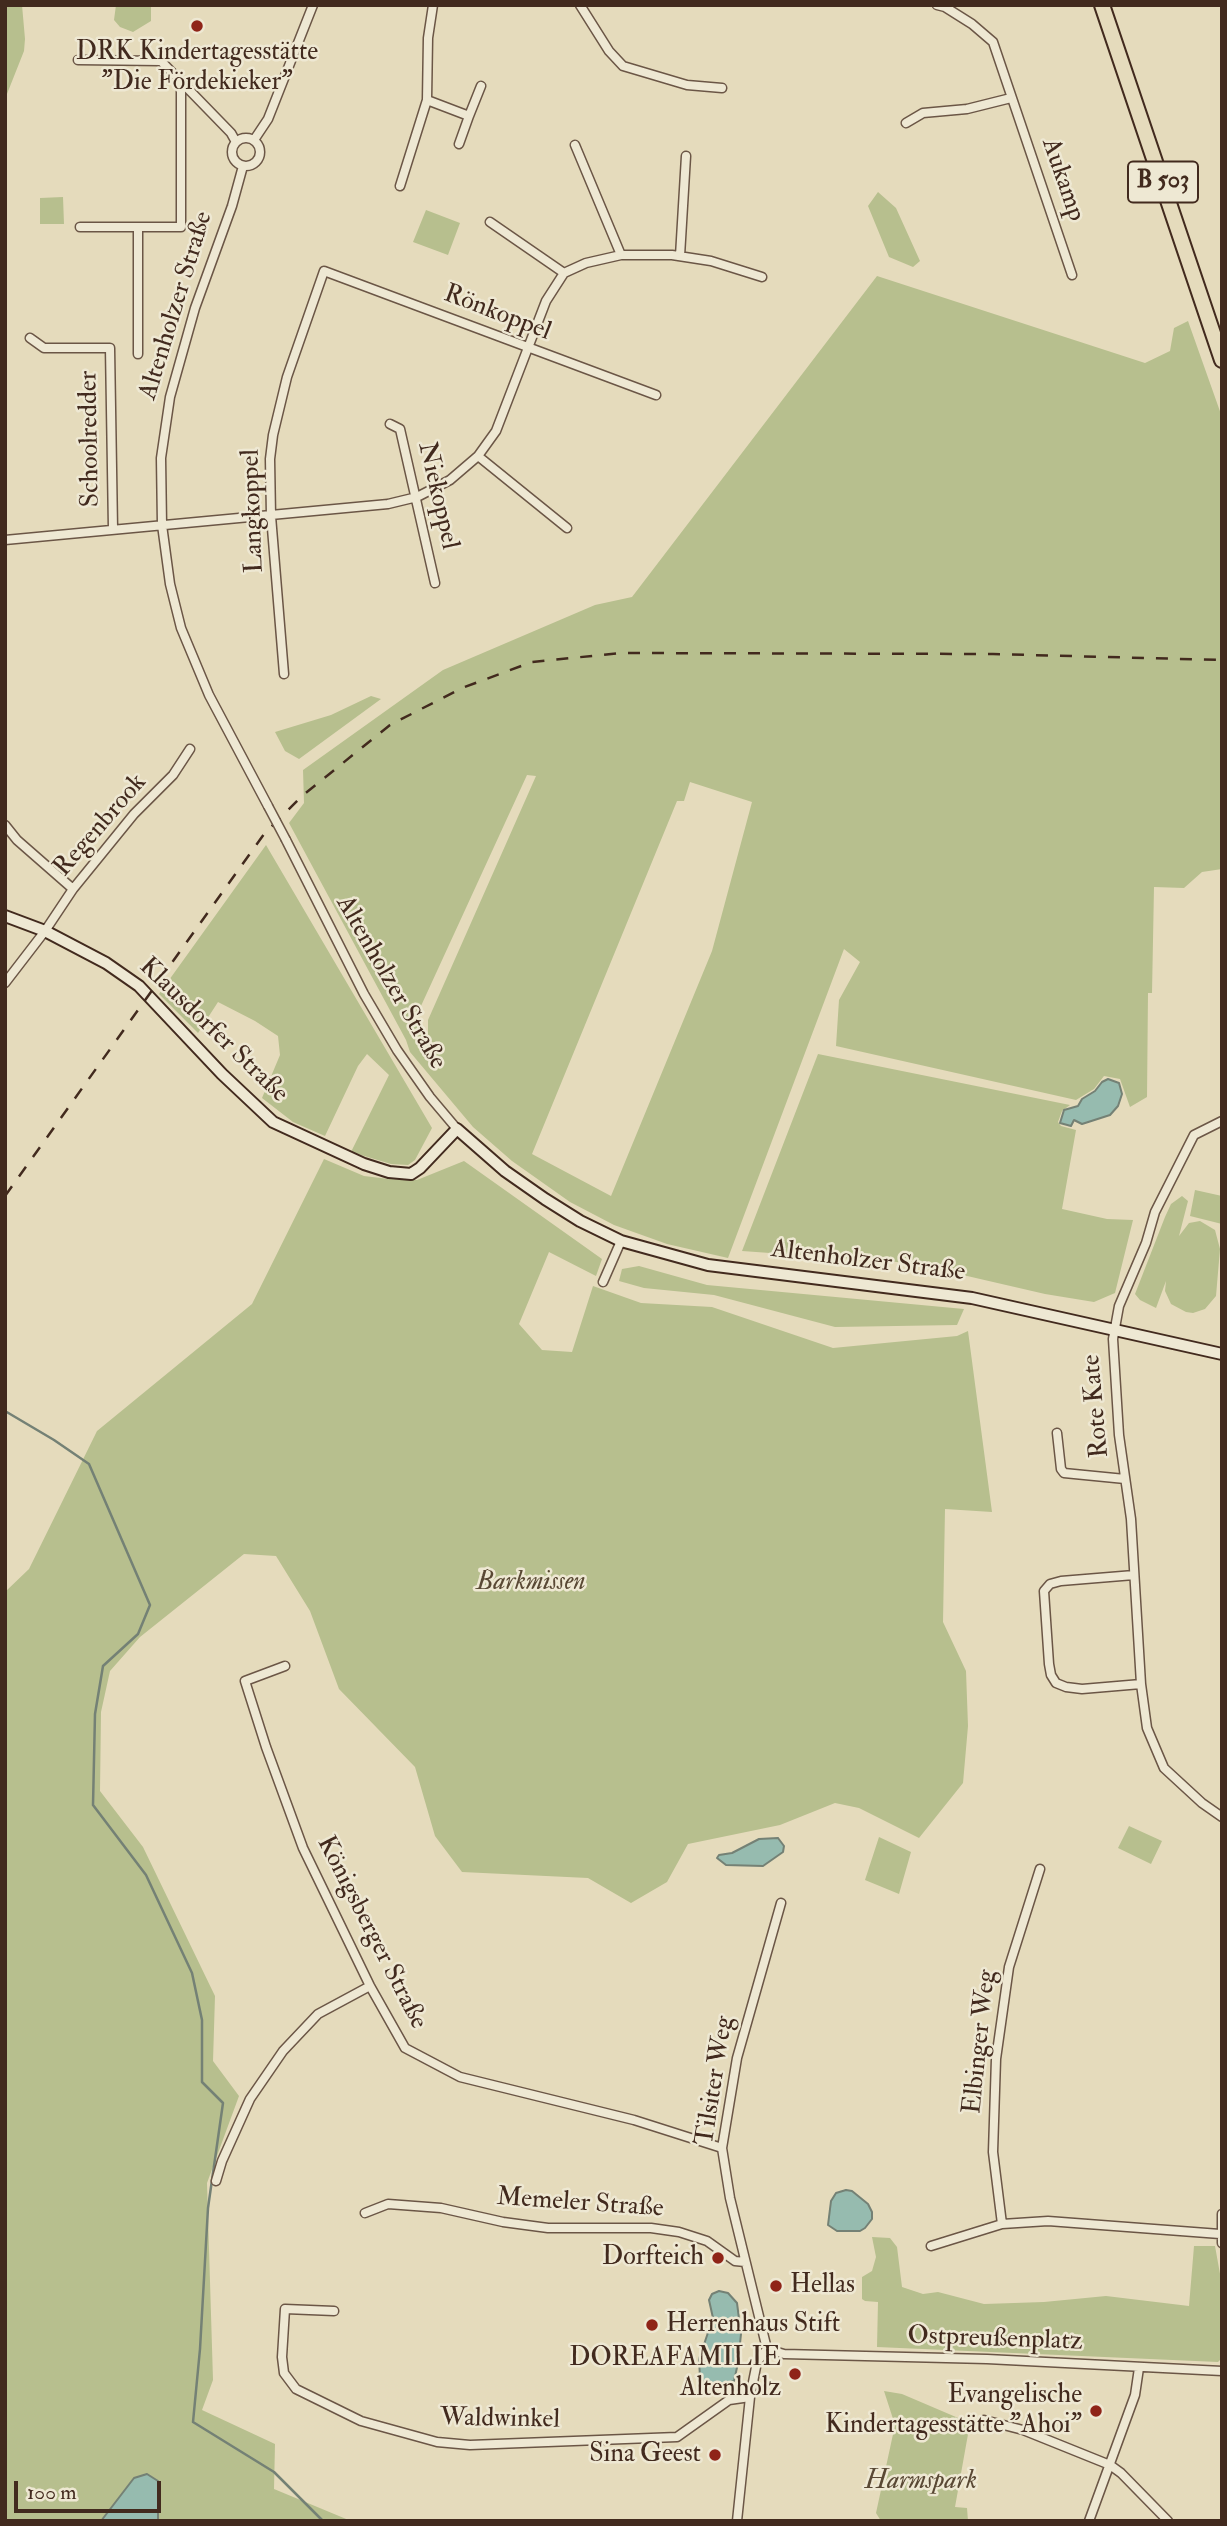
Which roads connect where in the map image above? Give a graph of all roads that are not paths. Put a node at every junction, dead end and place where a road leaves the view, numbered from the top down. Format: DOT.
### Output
graph roads {
  1 [pos="313,5"];
  2 [pos="433,5"];
  3 [pos="580,5"];
  4 [pos="1102,5"];
  5 [pos="943,6"];
  6 [pos="78,60"];
  7 [pos="181,83"];
  8 [pos="481,86"];
  9 [pos="722,88"];
  10 [pos="1011,99"];
  11 [pos="427,100"];
  12 [pos="469,116"];
  13 [pos="906,123"];
  14 [pos="254,140"];
  15 [pos="236,142"];
  16 [pos="458,144"];
  17 [pos="575,145"];
  18 [pos="686,156"];
  19 [pos="243,166"];
  20 [pos="400,186"];
  21 [pos="490,222"];
  22 [pos="80,226"];
  23 [pos="138,227"];
  24 [pos="621,255"];
  25 [pos="680,256"];
  26 [pos="324,271"];
  27 [pos="564,273"];
  28 [pos="1072,275"];
  29 [pos="762,277"];
  30 [pos="30,338"];
  31 [pos="529,349"];
  32 [pos="138,354"];
  33 [pos="1222,360"];
  34 [pos="656,396"];
  35 [pos="390,424"];
  36 [pos="478,456"];
  37 [pos="417,497"];
  38 [pos="271,516"];
  39 [pos="162,525"];
  40 [pos="567,528"];
  41 [pos="113,529"];
  42 [pos="5,540"];
  43 [pos="435,583"];
  44 [pos="284,674"];
  45 [pos="190,749"];
  46 [pos="5,825"];
  47 [pos="73,888"];
  48 [pos="5,916"];
  49 [pos="45,931"];
  50 [pos="5,983"];
  51 [pos="1222,1121"];
  52 [pos="457,1129"];
  53 [pos="621,1241"];
  54 [pos="603,1282"];
  55 [pos="1114,1328"];
  56 [pos="1222,1354"];
  57 [pos="1057,1433"];
  58 [pos="1125,1479"];
  59 [pos="1134,1575"];
  60 [pos="285,1666"];
  61 [pos="1141,1684"];
  62 [pos="1222,1817"];
  63 [pos="1040,1869"];
  64 [pos="781,1903"];
  65 [pos="370,1986"];
  66 [pos="722,2148"];
  67 [pos="216,2181"];
  68 [pos="365,2213"];
  69 [pos="1222,2214"];
  70 [pos="1002,2224"];
  71 [pos="1221,2239"];
  72 [pos="931,2246"];
  73 [pos="746,2262"];
  74 [pos="334,2311"];
  75 [pos="767,2349"];
  76 [pos="1139,2368"];
  77 [pos="1222,2371"];
  78 [pos="750,2397"];
  79 [pos="985,2420"];
  80 [pos="1110,2465"];
  81 [pos="737,2521"];
  82 [pos="1089,2521"];
  83 [pos="1168,2521"];
  1 -- 14 [label="street"];
  2 -- 11 [label="street"];
  3 -- 9 [label="street"];
  4 -- 33 [label="highway, B 503"];
  5 -- 10 [label="street, Aukamp"];
  6 -- 7 [label="street"];
  7 -- 15 [label="street"];
  7 -- 23 [label="street"];
  8 -- 12 [label="street"];
  10 -- 13 [label="street"];
  10 -- 28 [label="street, Aukamp"];
  11 -- 12 [label="street"];
  11 -- 20 [label="street"];
  12 -- 16 [label="street"];
  14 -- 15 [label="street"];
  14 -- 19 [label="street"];
  15 -- 19 [label="street"];
  17 -- 24 [label="street"];
  18 -- 25 [label="street"];
  19 -- 39 [label="street, Altenholzer Straße"];
  21 -- 27 [label="street"];
  22 -- 23 [label="street"];
  23 -- 32 [label="street"];
  24 -- 25 [label="street"];
  24 -- 27 [label="street"];
  25 -- 29 [label="street"];
  26 -- 31 [label="street, Rönkoppel"];
  26 -- 38 [label="street, Langkoppel"];
  27 -- 31 [label="street, Schoolredder"];
  30 -- 41 [label="street, Schoolredder"];
  31 -- 34 [label="street, Rönkoppel"];
  31 -- 36 [label="street, Schoolredder"];
  35 -- 37 [label="street, Niekoppel"];
  36 -- 37 [label="street, Schoolredder"];
  36 -- 40 [label="street"];
  37 -- 38 [label="street, Schoolredder"];
  37 -- 43 [label="street, Niekoppel"];
  38 -- 39 [label="street, Schoolredder"];
  38 -- 44 [label="street, Langkoppel"];
  39 -- 41 [label="street, Schoolredder"];
  39 -- 52 [label="street, Altenholzer Straße, bridge"];
  41 -- 42 [label="street, Schoolredder"];
  45 -- 47 [label="street, Regenbrook"];
  46 -- 47 [label="street"];
  47 -- 49 [label="street, Regenbrook"];
  48 -- 49 [label="street, Klausdorfer Straße"];
  49 -- 50 [label="street, Regenbrook"];
  49 -- 52 [label="street, Klausdorfer Straße"];
  51 -- 55 [label="street, Rote Kate"];
  52 -- 53 [label="street, Altenholzer Straße"];
  53 -- 54 [label="street"];
  53 -- 55 [label="street, Altenholzer Straße"];
  55 -- 56 [label="street, Altenholzer Straße"];
  55 -- 58 [label="street, Rote Kate"];
  57 -- 58 [label="street, Rote Kate"];
  58 -- 59 [label="street, Rote Kate"];
  59 -- 61 [label="street, Rote Kate"];
  59 -- 61 [label="street"];
  60 -- 65 [label="street, Königsberger Straße"];
  61 -- 62 [label="street, Rote Kate"];
  63 -- 70 [label="street, Elbinger Weg"];
  64 -- 66 [label="street, Tilsiter Weg"];
  65 -- 66 [label="street, Königsberger Straße"];
  65 -- 67 [label="street"];
  66 -- 73 [label="street, Tilsiter Weg"];
  68 -- 73 [label="street, Memeler Straße"];
  69 -- 71 [label="street"];
  70 -- 71 [label="street"];
  70 -- 72 [label="street"];
  73 -- 75 [label="street, Tilsiter Weg"];
  74 -- 78 [label="street, Waldwinkel"];
  75 -- 76 [label="street, Ostpreußenplatz"];
  75 -- 78 [label="street"];
  76 -- 77 [label="street, Ostpreußenplatz"];
  76 -- 80 [label="street"];
  78 -- 81 [label="street"];
  79 -- 80 [label="street"];
  80 -- 82 [label="street"];
  80 -- 83 [label="street"];
}
